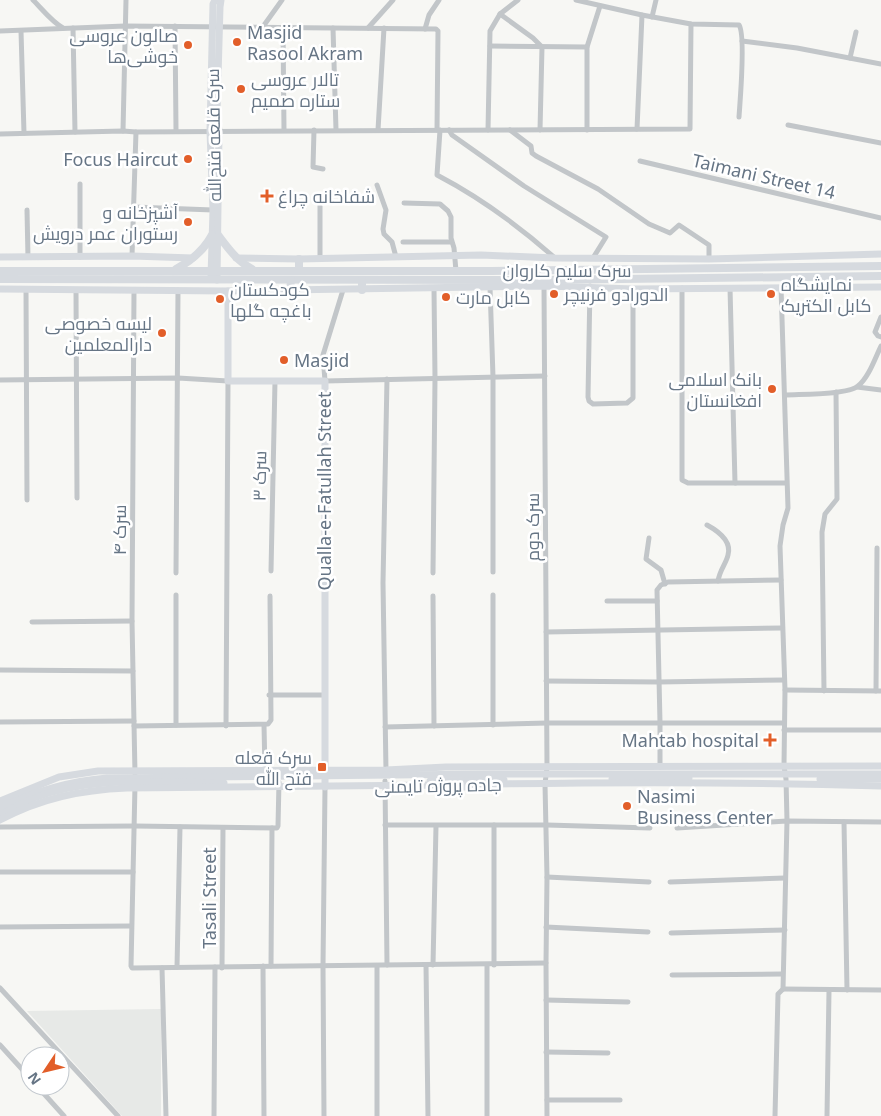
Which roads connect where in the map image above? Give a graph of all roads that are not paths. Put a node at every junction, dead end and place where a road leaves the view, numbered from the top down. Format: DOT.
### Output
graph roads {
  1 [pos="33,0"];
  2 [pos="126,0"];
  3 [pos="214,0"];
  4 [pos="221,0"];
  5 [pos="282,0"];
  6 [pos="393,0"];
  7 [pos="439,0"];
  8 [pos="518,0"];
  9 [pos="576,0"];
  10 [pos="607,0"];
  11 [pos="656,0"];
  12 [pos="602,6"];
  13 [pos="500,14"];
  14 [pos="642,15"];
  15 [pos="652,17"];
  16 [pos="691,24"];
  17 [pos="125,26"];
  18 [pos="175,26"];
  19 [pos="63,28"];
  20 [pos="73,28"];
  21 [pos="216,28"];
  22 [pos="262,28"];
  23 [pos="283,28"];
  24 [pos="333,28"];
  25 [pos="368,28"];
  26 [pos="384,28"];
  27 [pos="425,29"];
  28 [pos="21,31"];
  29 [pos="0,32"];
  30 [pos="856,32"];
  31 [pos="742,41"];
  32 [pos="490,46"];
  33 [pos="542,46"];
  34 [pos="587,47"];
  35 [pos="850,58"];
  36 [pos="881,64"];
  37 [pos="739,117"];
  38 [pos="788,125"];
  39 [pos="637,129"];
  40 [pos="124,130"];
  41 [pos="176,130"];
  42 [pos="284,130"];
  43 [pos="314,130"];
  44 [pos="336,130"];
  45 [pos="378,130"];
  46 [pos="438,130"];
  47 [pos="449,130"];
  48 [pos="488,130"];
  49 [pos="510,130"];
  50 [pos="540,130"];
  51 [pos="587,130"];
  52 [pos="210,131"];
  53 [pos="219,131"];
  54 [pos="75,132"];
  55 [pos="136,132"];
  56 [pos="24,133"];
  57 [pos="0,134"];
  58 [pos="881,143"];
  59 [pos="640,161"];
  60 [pos="323,169"];
  61 [pos="80,184"];
  62 [pos="377,185"];
  63 [pos="320,200"];
  64 [pos="404,202"];
  65 [pos="134,207"];
  66 [pos="27,210"];
  67 [pos="213,210"];
  68 [pos="881,218"];
  69 [pos="215,235"];
  70 [pos="403,242"];
  71 [pos="452,242"];
  72 [pos="881,254"];
  73 [pos="132,256"];
  74 [pos="456,256"];
  75 [pos="0,257"];
  76 [pos="28,257"];
  77 [pos="80,257"];
  78 [pos="193,258"];
  79 [pos="236,258"];
  80 [pos="320,258"];
  81 [pos="396,258"];
  82 [pos="555,258"];
  83 [pos="593,258"];
  84 [pos="709,258"];
  85 [pos="298,259"];
  86 [pos="881,266"];
  87 [pos="173,270"];
  88 [pos="214,270"];
  89 [pos="254,270"];
  90 [pos="540,270"];
  91 [pos="0,271"];
  92 [pos="299,271"];
  93 [pos="456,271"];
  94 [pos="881,276"];
  95 [pos="0,279"];
  96 [pos="214,280"];
  97 [pos="290,280"];
  98 [pos="362,280"];
  99 [pos="542,283"];
  100 [pos="590,286"];
  101 [pos="490,287"];
  102 [pos="781,287"];
  103 [pos="881,287"];
  104 [pos="682,288"];
  105 [pos="730,288"];
  106 [pos="26,289"];
  107 [pos="434,289"];
  108 [pos="633,289"];
  109 [pos="0,290"];
  110 [pos="76,290"];
  111 [pos="134,290"];
  112 [pos="178,290"];
  113 [pos="343,290"];
  114 [pos="362,290"];
  115 [pos="228,291"];
  116 [pos="290,291"];
  117 [pos="881,317"];
  118 [pos="881,337"];
  119 [pos="881,346"];
  120 [pos="545,376"];
  121 [pos="493,377"];
  122 [pos="134,378"];
  123 [pos="178,378"];
  124 [pos="435,378"];
  125 [pos="26,379"];
  126 [pos="78,379"];
  127 [pos="387,379"];
  128 [pos="0,380"];
  129 [pos="228,380"];
  130 [pos="274,381"];
  131 [pos="325,381"];
  132 [pos="857,388"];
  133 [pos="881,390"];
  134 [pos="836,392"];
  135 [pos="786,395"];
  136 [pos="735,482"];
  137 [pos="786,483"];
  138 [pos="77,498"];
  139 [pos="27,500"];
  140 [pos="707,525"];
  141 [pos="649,538"];
  142 [pos="877,548"];
  143 [pos="271,571"];
  144 [pos="493,572"];
  145 [pos="433,573"];
  146 [pos="176,574"];
  147 [pos="718,580"];
  148 [pos="781,580"];
  149 [pos="665,584"];
  150 [pos="176,595"];
  151 [pos="492,595"];
  152 [pos="270,596"];
  153 [pos="433,596"];
  154 [pos="607,601"];
  155 [pos="657,601"];
  156 [pos="132,621"];
  157 [pos="32,622"];
  158 [pos="782,628"];
  159 [pos="546,632"];
  160 [pos="658,632"];
  161 [pos="0,670"];
  162 [pos="134,671"];
  163 [pos="784,680"];
  164 [pos="546,682"];
  165 [pos="659,682"];
  166 [pos="784,690"];
  167 [pos="824,691"];
  168 [pos="879,691"];
  169 [pos="269,694"];
  170 [pos="324,695"];
  171 [pos="0,722"];
  172 [pos="547,723"];
  173 [pos="660,723"];
  174 [pos="784,723"];
  175 [pos="134,724"];
  176 [pos="176,725"];
  177 [pos="264,725"];
  178 [pos="493,725"];
  179 [pos="226,726"];
  180 [pos="434,726"];
  181 [pos="385,727"];
  182 [pos="784,730"];
  183 [pos="881,730"];
  184 [pos="881,766"];
  185 [pos="660,767"];
  186 [pos="265,773"];
  187 [pos="881,774"];
  188 [pos="785,775"];
  189 [pos="546,776"];
  190 [pos="386,778"];
  191 [pos="325,779"];
  192 [pos="881,779"];
  193 [pos="135,780"];
  194 [pos="279,785"];
  195 [pos="63,786"];
  196 [pos="881,786"];
  197 [pos="48,790"];
  198 [pos="0,801"];
  199 [pos="0,808"];
  200 [pos="0,814"];
  201 [pos="0,820"];
  202 [pos="787,821"];
  203 [pos="844,822"];
  204 [pos="881,822"];
  205 [pos="385,825"];
  206 [pos="494,825"];
  207 [pos="135,826"];
  208 [pos="436,826"];
  209 [pos="547,826"];
  210 [pos="0,827"];
  211 [pos="180,828"];
  212 [pos="223,828"];
  213 [pos="272,828"];
  214 [pos="650,828"];
  215 [pos="677,828"];
  216 [pos="0,872"];
  217 [pos="133,872"];
  218 [pos="547,877"];
  219 [pos="785,878"];
  220 [pos="649,882"];
  221 [pos="670,882"];
  222 [pos="131,926"];
  223 [pos="0,928"];
  224 [pos="546,928"];
  225 [pos="785,930"];
  226 [pos="648,932"];
  227 [pos="671,933"];
  228 [pos="546,963"];
  229 [pos="494,964"];
  230 [pos="387,965"];
  231 [pos="426,965"];
  232 [pos="434,965"];
  233 [pos="487,965"];
  234 [pos="263,966"];
  235 [pos="271,966"];
  236 [pos="323,966"];
  237 [pos="377,966"];
  238 [pos="177,967"];
  239 [pos="215,967"];
  240 [pos="162,968"];
  241 [pos="222,968"];
  242 [pos="782,974"];
  243 [pos="672,975"];
  244 [pos="0,988"];
  245 [pos="783,989"];
  246 [pos="847,990"];
  247 [pos="881,990"];
  248 [pos="828,991"];
  249 [pos="546,1000"];
  250 [pos="628,1002"];
  251 [pos="0,1044"];
  252 [pos="546,1052"];
  253 [pos="608,1053"];
  254 [pos="20,1067"];
  255 [pos="46,1096"];
  256 [pos="546,1100"];
  257 [pos="620,1100"];
  258 [pos="64,1116"];
  259 [pos="118,1116"];
  260 [pos="166,1116"];
  261 [pos="214,1116"];
  262 [pos="264,1116"];
  263 [pos="324,1116"];
  264 [pos="377,1116"];
  265 [pos="428,1116"];
  266 [pos="487,1116"];
  267 [pos="546,1116"];
  268 [pos="775,1116"];
  269 [pos="826,1116"];
  1 -- 19 [label="street"];
  2 -- 17 [label="street"];
  3 -- 21 [label="street, سرک قلعه فتح‌الله"];
  4 -- 21 [label="street, سرک قلعه فتح‌الله"];
  5 -- 22 [label="street"];
  6 -- 25 [label="street"];
  7 -- 27 [label="street"];
  8 -- 13 [label="street"];
  9 -- 12 [label="street"];
  10 -- 12 [label="street"];
  11 -- 15 [label="street"];
  12 -- 14 [label="street"];
  12 -- 34 [label="street"];
  13 -- 32 [label="street"];
  13 -- 33 [label="street"];
  14 -- 15 [label="street"];
  14 -- 39 [label="street"];
  15 -- 16 [label="street"];
  16 -- 31 [label="street"];
  16 -- 39 [label="street"];
  17 -- 18 [label="street"];
  17 -- 20 [label="street"];
  17 -- 40 [label="street"];
  18 -- 21 [label="street"];
  18 -- 41 [label="street"];
  19 -- 20 [label="street"];
  19 -- 28 [label="street"];
  20 -- 54 [label="street"];
  21 -- 22 [label="street"];
  21 -- 52 [label="street, سرک قلعه فتح‌الله"];
  21 -- 53 [label="street, سرک قلعه فتح‌الله"];
  22 -- 23 [label="street"];
  23 -- 24 [label="street"];
  23 -- 42 [label="street"];
  24 -- 25 [label="street"];
  24 -- 44 [label="street"];
  25 -- 26 [label="street"];
  26 -- 27 [label="street"];
  26 -- 45 [label="street"];
  27 -- 46 [label="street"];
  28 -- 29 [label="street"];
  28 -- 56 [label="street"];
  30 -- 35 [label="street"];
  31 -- 35 [label="street"];
  31 -- 37 [label="street"];
  32 -- 33 [label="street"];
  32 -- 48 [label="street"];
  33 -- 34 [label="street"];
  33 -- 50 [label="street"];
  34 -- 51 [label="street"];
  35 -- 36 [label="street"];
  38 -- 58 [label="street"];
  39 -- 51 [label="street"];
  40 -- 54 [label="street"];
  40 -- 55 [label="street"];
  41 -- 52 [label="street"];
  41 -- 55 [label="street"];
  42 -- 43 [label="street"];
  42 -- 53 [label="street"];
  43 -- 44 [label="street"];
  43 -- 60 [label="street"];
  44 -- 45 [label="street"];
  45 -- 46 [label="street"];
  46 -- 47 [label="street"];
  46 -- 82 [label="street"];
  47 -- 48 [label="street"];
  47 -- 83 [label="street"];
  48 -- 49 [label="street"];
  49 -- 50 [label="street"];
  49 -- 84 [label="street"];
  50 -- 51 [label="street"];
  52 -- 53 [label="street"];
  52 -- 67 [label="street, سرک قلعه فتح‌الله"];
  53 -- 69 [label="street, سرک قلعه فتح‌الله"];
  54 -- 56 [label="street"];
  55 -- 65 [label="street"];
  56 -- 57 [label="street"];
  59 -- 68 [label="street, Taimani Street 14"];
  61 -- 77 [label="street"];
  62 -- 81 [label="street"];
  63 -- 80 [label="street"];
  64 -- 71 [label="street"];
  65 -- 67 [label="street"];
  65 -- 73 [label="street"];
  66 -- 76 [label="street"];
  67 -- 69 [label="street, سرک قلعه فتح‌الله"];
  69 -- 78 [label="main road"];
  69 -- 79 [label="main road"];
  69 -- 88 [label="street, سرک قلعه فتح‌الله"];
  70 -- 71 [label="street"];
  71 -- 74 [label="street"];
  72 -- 84 [label="street"];
  73 -- 77 [label="street"];
  73 -- 78 [label="street"];
  74 -- 81 [label="street"];
  74 -- 82 [label="street"];
  74 -- 93 [label="street"];
  75 -- 76 [label="street"];
  76 -- 77 [label="street"];
  78 -- 87 [label="main road"];
  79 -- 85 [label="street"];
  79 -- 89 [label="main road"];
  80 -- 81 [label="street"];
  80 -- 85 [label="street"];
  82 -- 83 [label="street"];
  83 -- 84 [label="street"];
  85 -- 92 [label="main road"];
  86 -- 90 [label="main road, سرک سلیم کاروان"];
  87 -- 88 [label="main road, سرک سلیم کاروان"];
  87 -- 91 [label="main road, سرک سلیم کاروان"];
  88 -- 89 [label="main road, سرک سلیم کاروان"];
  88 -- 96 [label="street, سرک قلعه فتح‌الله"];
  89 -- 92 [label="main road, سرک سلیم کاروان"];
  90 -- 93 [label="main road, سرک سلیم کاروان"];
  90 -- 99 [label="main road"];
  92 -- 93 [label="main road, سرک سلیم کاروان"];
  94 -- 99 [label="main road"];
  95 -- 96 [label="main road"];
  96 -- 97 [label="main road"];
  97 -- 98 [label="main road"];
  97 -- 116 [label="main road"];
  98 -- 99 [label="main road"];
  98 -- 114 [label="main road"];
  99 -- 100 [label="street"];
  99 -- 101 [label="street"];
  99 -- 120 [label="street, سرک دوم"];
  100 -- 108 [label="street"];
  100 -- 108 [label="street"];
  101 -- 107 [label="street"];
  101 -- 121 [label="street"];
  102 -- 103 [label="street"];
  102 -- 105 [label="street"];
  102 -- 135 [label="street"];
  104 -- 105 [label="street"];
  104 -- 108 [label="street"];
  104 -- 136 [label="street"];
  105 -- 136 [label="street"];
  106 -- 109 [label="street"];
  106 -- 110 [label="street"];
  106 -- 125 [label="street"];
  107 -- 114 [label="street"];
  107 -- 124 [label="street"];
  110 -- 111 [label="street"];
  110 -- 126 [label="street"];
  111 -- 112 [label="street"];
  111 -- 122 [label="street, سرک ۴"];
  112 -- 115 [label="street"];
  112 -- 123 [label="street"];
  113 -- 114 [label="street"];
  113 -- 116 [label="street"];
  113 -- 131 [label="street"];
  115 -- 116 [label="street"];
  115 -- 129 [label="street"];
  117 -- 118 [label="street"];
  119 -- 132 [label="street"];
  120 -- 121 [label="street"];
  120 -- 159 [label="street, سرک دوم"];
  121 -- 124 [label="street"];
  121 -- 144 [label="street"];
  122 -- 123 [label="street"];
  122 -- 126 [label="street"];
  122 -- 156 [label="street, سرک ۴"];
  123 -- 129 [label="street"];
  123 -- 146 [label="street"];
  124 -- 127 [label="street"];
  124 -- 145 [label="street"];
  125 -- 126 [label="street"];
  125 -- 128 [label="street"];
  125 -- 139 [label="street"];
  126 -- 138 [label="street"];
  127 -- 131 [label="street"];
  127 -- 181 [label="street"];
  129 -- 130 [label="street, Qualla-e-Fatullah Street"];
  129 -- 179 [label="street"];
  130 -- 131 [label="street, Qualla-e-Fatullah Street"];
  130 -- 143 [label="street, سرک ۳"];
  131 -- 170 [label="street, Qualla-e-Fatullah Street"];
  132 -- 133 [label="street"];
  132 -- 134 [label="street"];
  134 -- 135 [label="street"];
  134 -- 167 [label="street"];
  135 -- 137 [label="street"];
  136 -- 137 [label="street"];
  137 -- 148 [label="street"];
  140 -- 147 [label="street"];
  141 -- 149 [label="street"];
  142 -- 168 [label="street"];
  147 -- 148 [label="street"];
  147 -- 149 [label="street"];
  148 -- 158 [label="street"];
  149 -- 155 [label="street"];
  150 -- 176 [label="street"];
  151 -- 178 [label="street"];
  152 -- 169 [label="street"];
  153 -- 180 [label="street"];
  154 -- 155 [label="street"];
  155 -- 160 [label="street"];
  156 -- 157 [label="street"];
  156 -- 162 [label="street, سرک ۴"];
  158 -- 160 [label="street"];
  158 -- 163 [label="street"];
  159 -- 160 [label="street"];
  159 -- 164 [label="street, سرک دوم"];
  160 -- 165 [label="street"];
  161 -- 162 [label="street"];
  162 -- 175 [label="street, سرک ۴"];
  163 -- 165 [label="street"];
  163 -- 166 [label="street"];
  164 -- 165 [label="street"];
  164 -- 172 [label="street, سرک دوم"];
  165 -- 173 [label="street"];
  166 -- 167 [label="street"];
  166 -- 174 [label="street"];
  167 -- 168 [label="street"];
  169 -- 170 [label="street"];
  169 -- 177 [label="street"];
  170 -- 191 [label="street, Qualla-e-Fatullah Street"];
  171 -- 175 [label="street"];
  172 -- 173 [label="street"];
  172 -- 178 [label="street"];
  172 -- 189 [label="street, سرک دوم"];
  173 -- 174 [label="street"];
  173 -- 185 [label="street"];
  174 -- 182 [label="street"];
  175 -- 176 [label="street"];
  175 -- 193 [label="street, سرک ۴"];
  176 -- 179 [label="street"];
  177 -- 179 [label="street"];
  177 -- 186 [label="street"];
  178 -- 180 [label="street"];
  180 -- 181 [label="street"];
  181 -- 190 [label="street"];
  182 -- 183 [label="street"];
  182 -- 188 [label="street"];
  184 -- 188 [label="street, جاده پروژه تایمنی"];
  185 -- 188 [label="street, جاده پروژه تایمنی"];
  185 -- 189 [label="street, جاده پروژه تایمنی"];
  186 -- 191 [label="street, جاده پروژه تایمنی"];
  186 -- 193 [label="street, جاده پروژه تایمنی"];
  187 -- 188 [label="street, جاده پروژه تایمنی"];
  188 -- 189 [label="street, جاده پروژه تایمنی"];
  188 -- 192 [label="street, جاده پروژه تایمنی"];
  188 -- 196 [label="street, جاده پروژه تایمنی"];
  188 -- 202 [label="street"];
  189 -- 190 [label="street, جاده پروژه تایمنی"];
  189 -- 190 [label="street, جاده پروژه تایمنی"];
  189 -- 209 [label="street, سرک دوم"];
  190 -- 191 [label="street, جاده پروژه تایمنی"];
  190 -- 191 [label="street, جاده پروژه تایمنی"];
  190 -- 205 [label="street"];
  191 -- 194 [label="street, جاده پروژه تایمنی"];
  191 -- 236 [label="street"];
  193 -- 194 [label="street, جاده پروژه تایمنی"];
  193 -- 195 [label="street, جاده پروژه تایمنی"];
  193 -- 195 [label="street, جاده پروژه تایمنی"];
  193 -- 207 [label="street, سرک ۴"];
  194 -- 213 [label="street"];
  195 -- 197 [label="street, جاده پروژه تایمنی"];
  195 -- 198 [label="street, جاده پروژه تایمنی"];
  195 -- 201 [label="street, جاده پروژه تایمنی"];
  197 -- 199 [label="street, جاده پروژه تایمنی"];
  197 -- 200 [label="street, جاده پروژه تایمنی"];
  202 -- 203 [label="street"];
  202 -- 215 [label="street"];
  202 -- 219 [label="street"];
  203 -- 204 [label="street"];
  203 -- 246 [label="street"];
  205 -- 208 [label="street"];
  205 -- 230 [label="street"];
  206 -- 208 [label="street"];
  206 -- 209 [label="street"];
  206 -- 229 [label="street"];
  207 -- 210 [label="street"];
  207 -- 211 [label="street"];
  207 -- 217 [label="street, سرک ۴"];
  208 -- 232 [label="street"];
  209 -- 214 [label="street"];
  209 -- 218 [label="street, سرک دوم"];
  211 -- 212 [label="street"];
  211 -- 238 [label="street"];
  212 -- 213 [label="street"];
  212 -- 241 [label="street, Tasali Street"];
  213 -- 235 [label="street"];
  216 -- 217 [label="street"];
  217 -- 222 [label="street, سرک ۴"];
  218 -- 220 [label="street"];
  218 -- 224 [label="street, سرک دوم"];
  219 -- 221 [label="street"];
  219 -- 225 [label="street"];
  222 -- 223 [label="street"];
  222 -- 240 [label="street, سرک ۴"];
  224 -- 226 [label="street"];
  224 -- 228 [label="street, سرک دوم"];
  225 -- 227 [label="street"];
  225 -- 242 [label="street"];
  228 -- 229 [label="street"];
  228 -- 249 [label="street, سرک دوم"];
  229 -- 233 [label="street"];
  230 -- 231 [label="street"];
  230 -- 237 [label="street"];
  231 -- 232 [label="street"];
  231 -- 265 [label="street"];
  232 -- 233 [label="street"];
  233 -- 266 [label="street"];
  234 -- 235 [label="street"];
  234 -- 241 [label="street"];
  234 -- 262 [label="street"];
  235 -- 236 [label="street"];
  236 -- 237 [label="street"];
  236 -- 263 [label="street"];
  237 -- 264 [label="street"];
  238 -- 239 [label="street"];
  238 -- 240 [label="street"];
  239 -- 241 [label="street"];
  239 -- 261 [label="street"];
  240 -- 260 [label="street"];
  242 -- 243 [label="street"];
  242 -- 245 [label="street"];
  244 -- 259 [label="street"];
  245 -- 248 [label="street"];
  245 -- 268 [label="street"];
  246 -- 247 [label="street"];
  246 -- 248 [label="street"];
  248 -- 269 [label="street"];
  249 -- 250 [label="street"];
  249 -- 252 [label="street, سرک دوم"];
  251 -- 254 [label="street"];
  252 -- 253 [label="street"];
  252 -- 256 [label="street, سرک دوم"];
  255 -- 258 [label="street"];
  256 -- 257 [label="street"];
  256 -- 267 [label="street, سرک دوم"];
}
